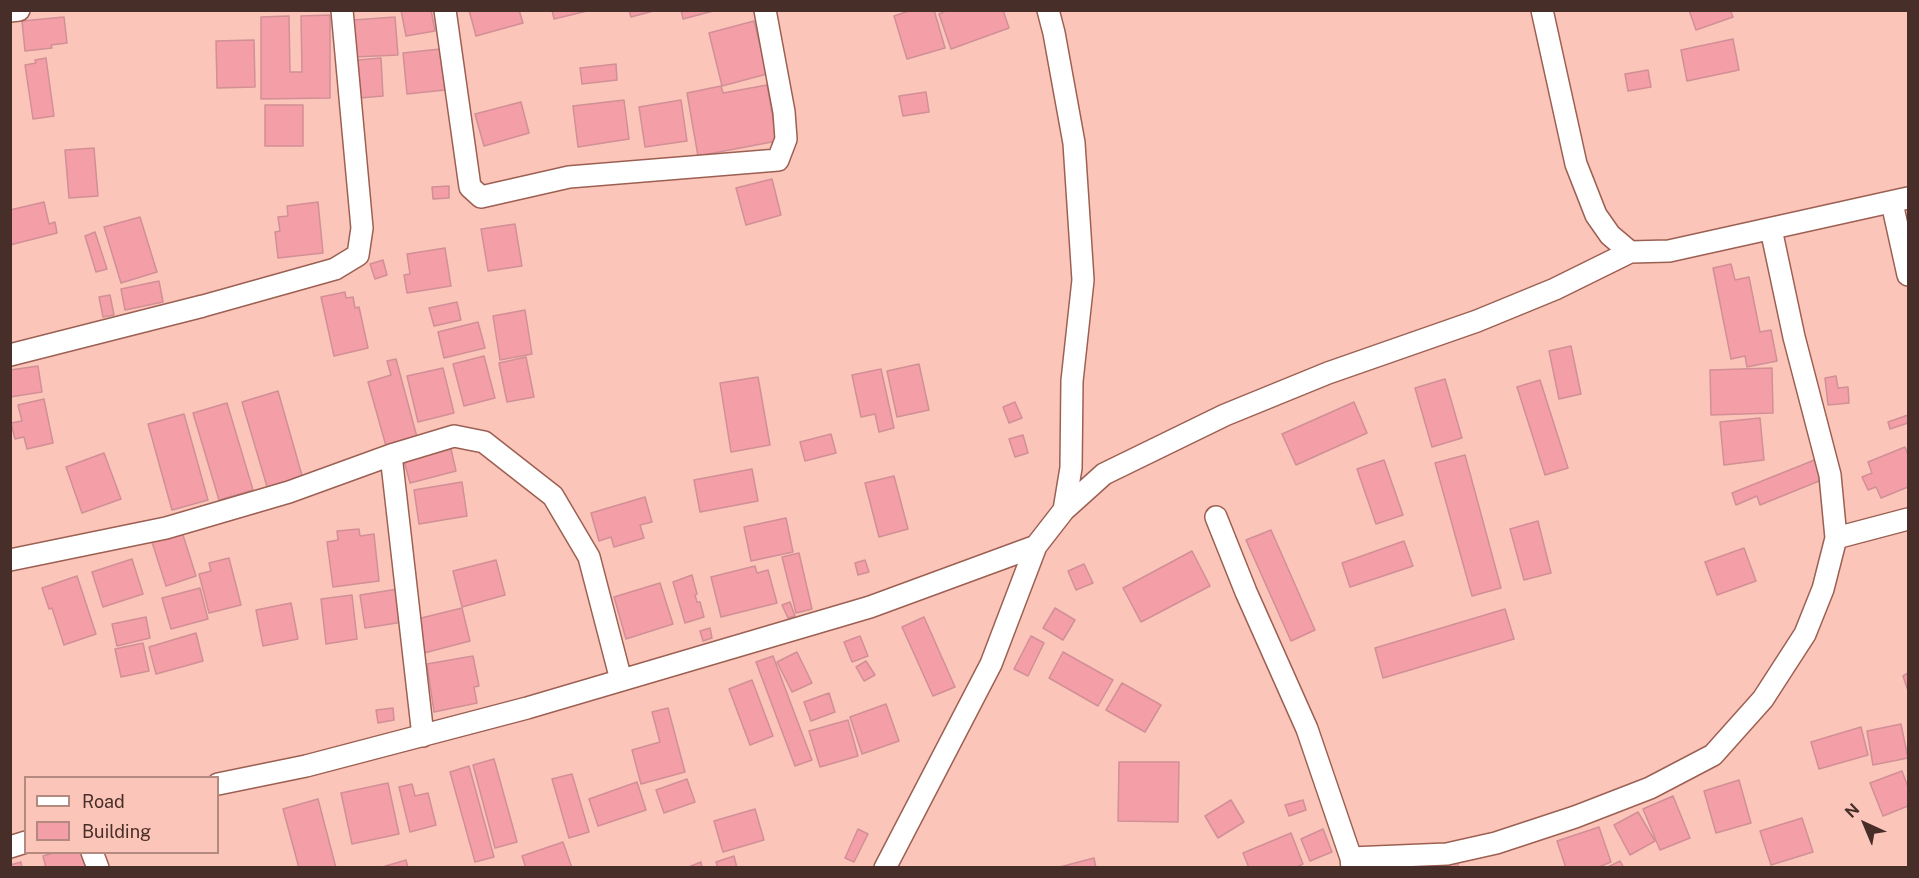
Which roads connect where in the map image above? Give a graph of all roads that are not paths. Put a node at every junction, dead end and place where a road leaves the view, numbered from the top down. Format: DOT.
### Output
graph roads {
  1 [pos="19,10"];
  2 [pos="342,10"];
  3 [pos="445,10"];
  4 [pos="765,10"];
  5 [pos="1047,10"];
  6 [pos="10,11"];
  7 [pos="1544,11"];
  8 [pos="1900,201"];
  9 [pos="1772,229"];
  10 [pos="1630,252"];
  11 [pos="1908,275"];
  12 [pos="10,355"];
  13 [pos="391,455"];
  14 [pos="1064,510"];
  15 [pos="1216,517"];
  16 [pos="1908,519"];
  17 [pos="1836,538"];
  18 [pos="1036,546"];
  19 [pos="10,560"];
  20 [pos="621,680"];
  21 [pos="423,736"];
  22 [pos="219,784"];
  23 [pos="1352,863"];
  24 [pos="885,867"];
  1 -- 6 [label="street"];
  2 -- 12 [label="street"];
  3 -- 4 [label="street"];
  5 -- 14 [label="street"];
  7 -- 10 [label="street"];
  8 -- 9 [label="street"];
  8 -- 11 [label="street"];
  9 -- 10 [label="street"];
  9 -- 17 [label="street"];
  10 -- 14 [label="street"];
  13 -- 19 [label="street"];
  13 -- 20 [label="street"];
  13 -- 21 [label="street"];
  14 -- 18 [label="street"];
  15 -- 23 [label="street"];
  16 -- 17 [label="street"];
  17 -- 23 [label="street"];
  18 -- 20 [label="street"];
  18 -- 24 [label="street"];
  20 -- 21 [label="street"];
  21 -- 22 [label="street"];
}
